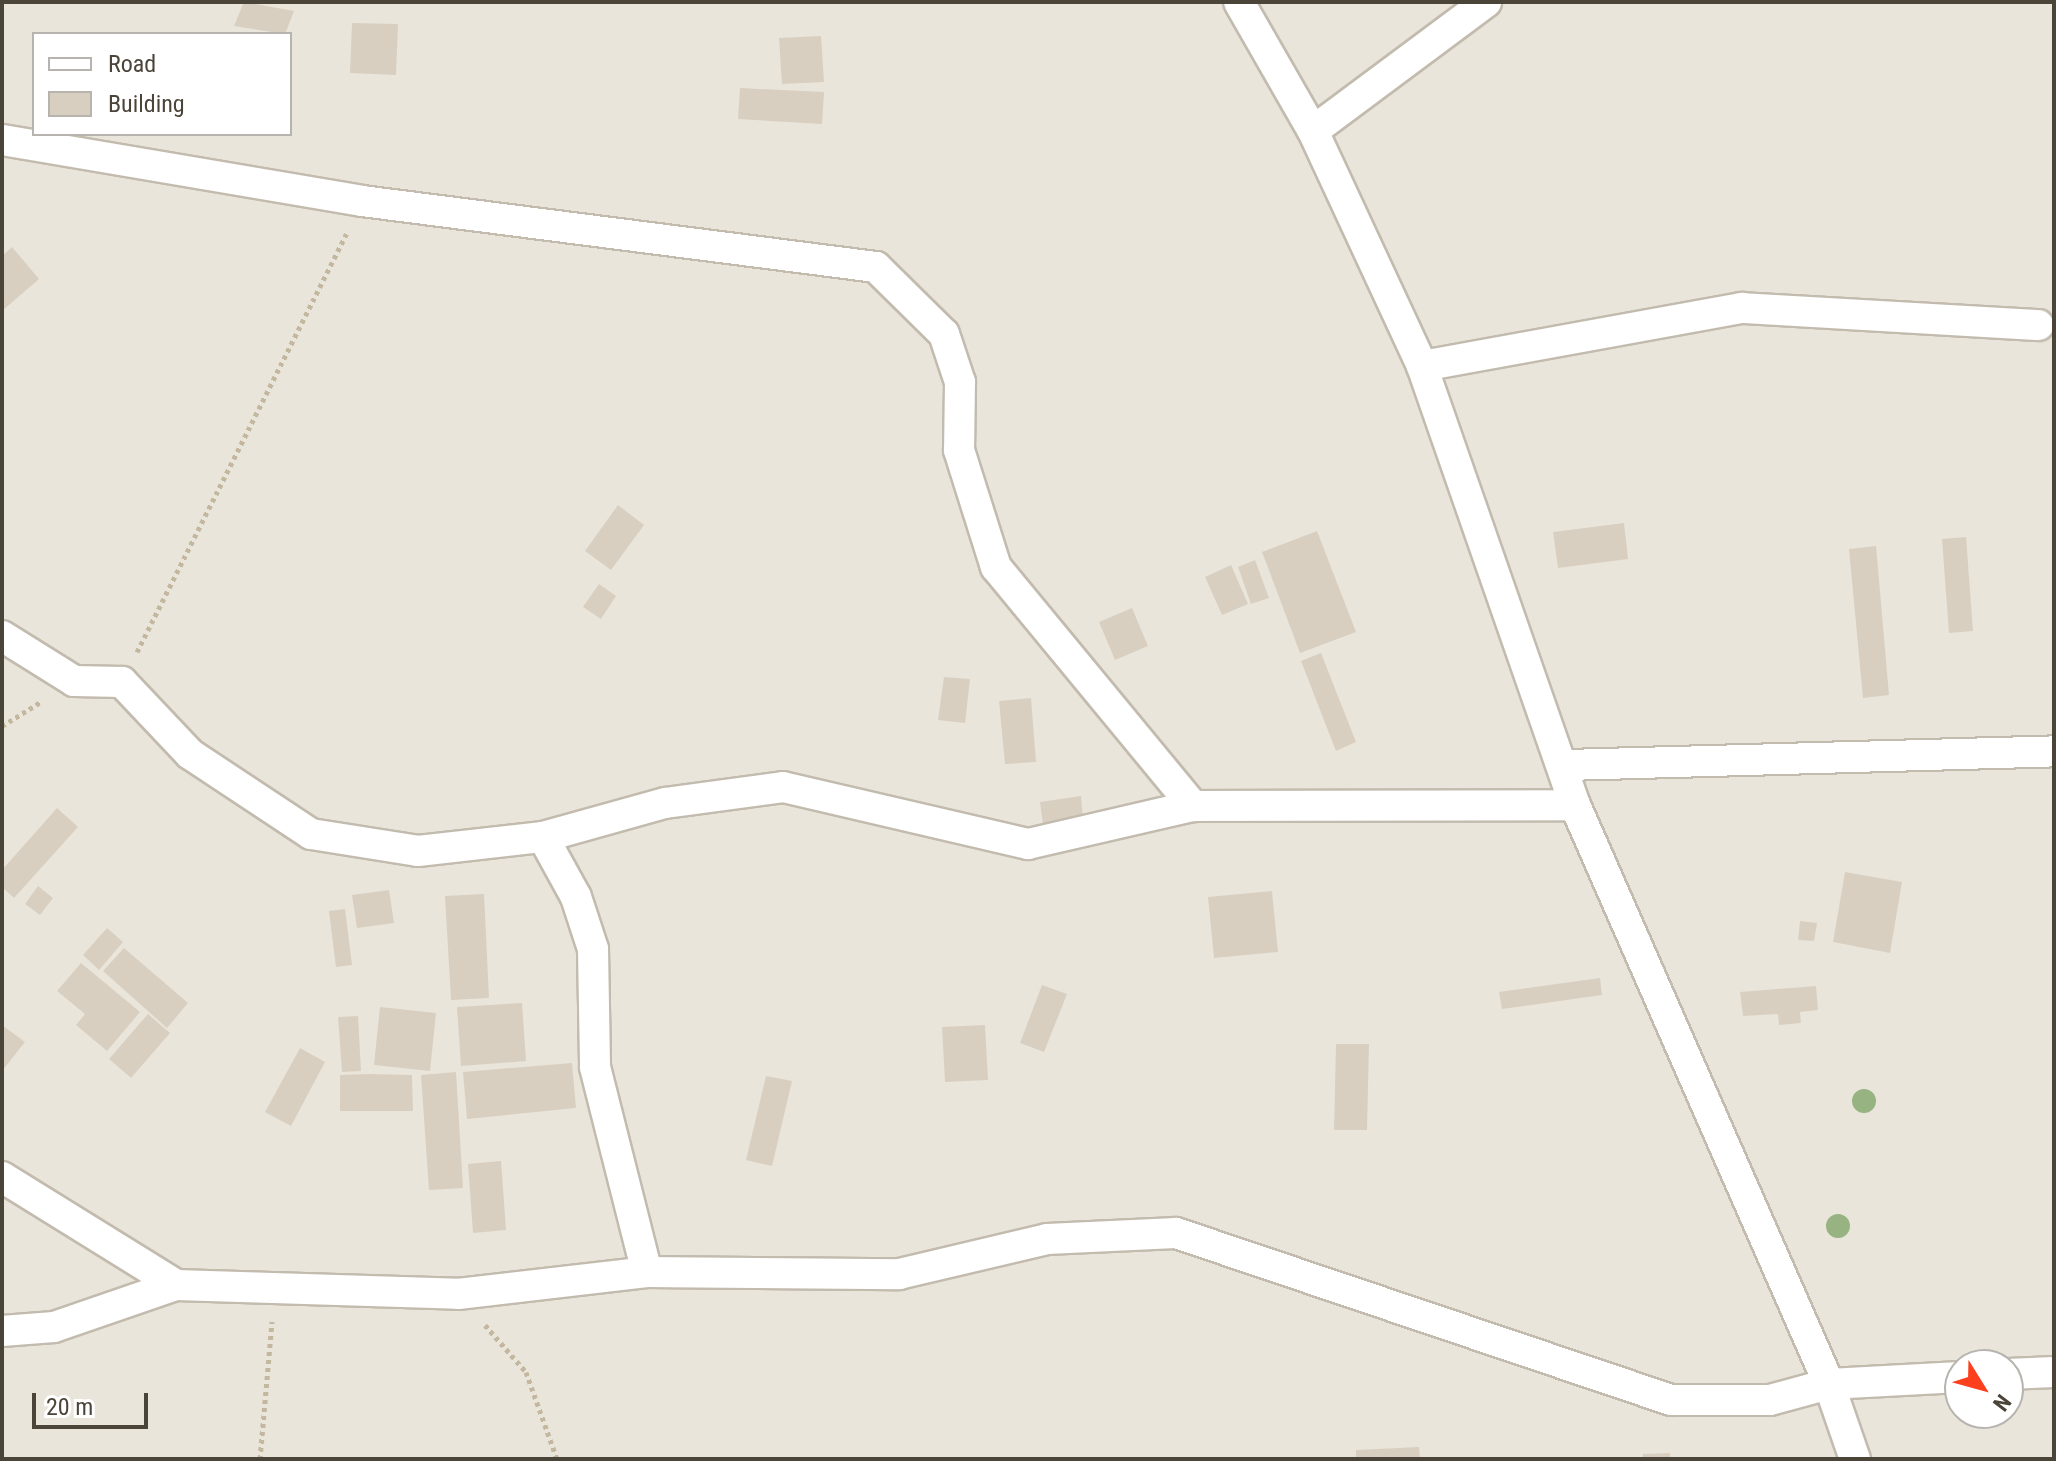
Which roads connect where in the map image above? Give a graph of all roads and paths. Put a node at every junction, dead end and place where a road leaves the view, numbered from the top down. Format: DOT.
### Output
graph roads {
  1 [pos="1239,2"];
  2 [pos="1486,2"];
  3 [pos="1313,131"];
  4 [pos="2,140"];
  5 [pos="362,201"];
  6 [pos="2039,325"];
  7 [pos="1422,366"];
  8 [pos="2,636"];
  9 [pos="122,682"];
  10 [pos="2054,751"];
  11 [pos="1566,765"];
  12 [pos="1575,805"];
  13 [pos="1193,806"];
  14 [pos="543,837"];
  15 [pos="2,1177"];
  16 [pos="647,1272"];
  17 [pos="176,1285"];
  18 [pos="276,1287"];
  19 [pos="458,1294"];
  20 [pos="2,1331"];
  21 [pos="2054,1372"];
  22 [pos="2024,1373"];
  23 [pos="1944,1378"];
  24 [pos="1829,1384"];
  25 [pos="260,1459"];
  26 [pos="557,1459"];
  27 [pos="1855,1459"];
  1 -- 3 [label="street"];
  2 -- 3 [label="street"];
  3 -- 7 [label="street"];
  4 -- 5 [label="street"];
  5 -- 9 [label="path"];
  5 -- 13 [label="street"];
  6 -- 7 [label="street"];
  7 -- 11 [label="street"];
  8 -- 9 [label="street"];
  9 -- 14 [label="street"];
  10 -- 11 [label="street"];
  11 -- 12 [label="street"];
  12 -- 13 [label="street"];
  12 -- 24 [label="street"];
  13 -- 14 [label="street"];
  14 -- 16 [label="street"];
  15 -- 17 [label="street"];
  16 -- 19 [label="street"];
  16 -- 24 [label="street"];
  17 -- 18 [label="street"];
  17 -- 20 [label="street"];
  18 -- 19 [label="street"];
  18 -- 25 [label="path"];
  19 -- 26 [label="path"];
  21 -- 22 [label="street"];
  23 -- 24 [label="street"];
  24 -- 27 [label="street"];
}
